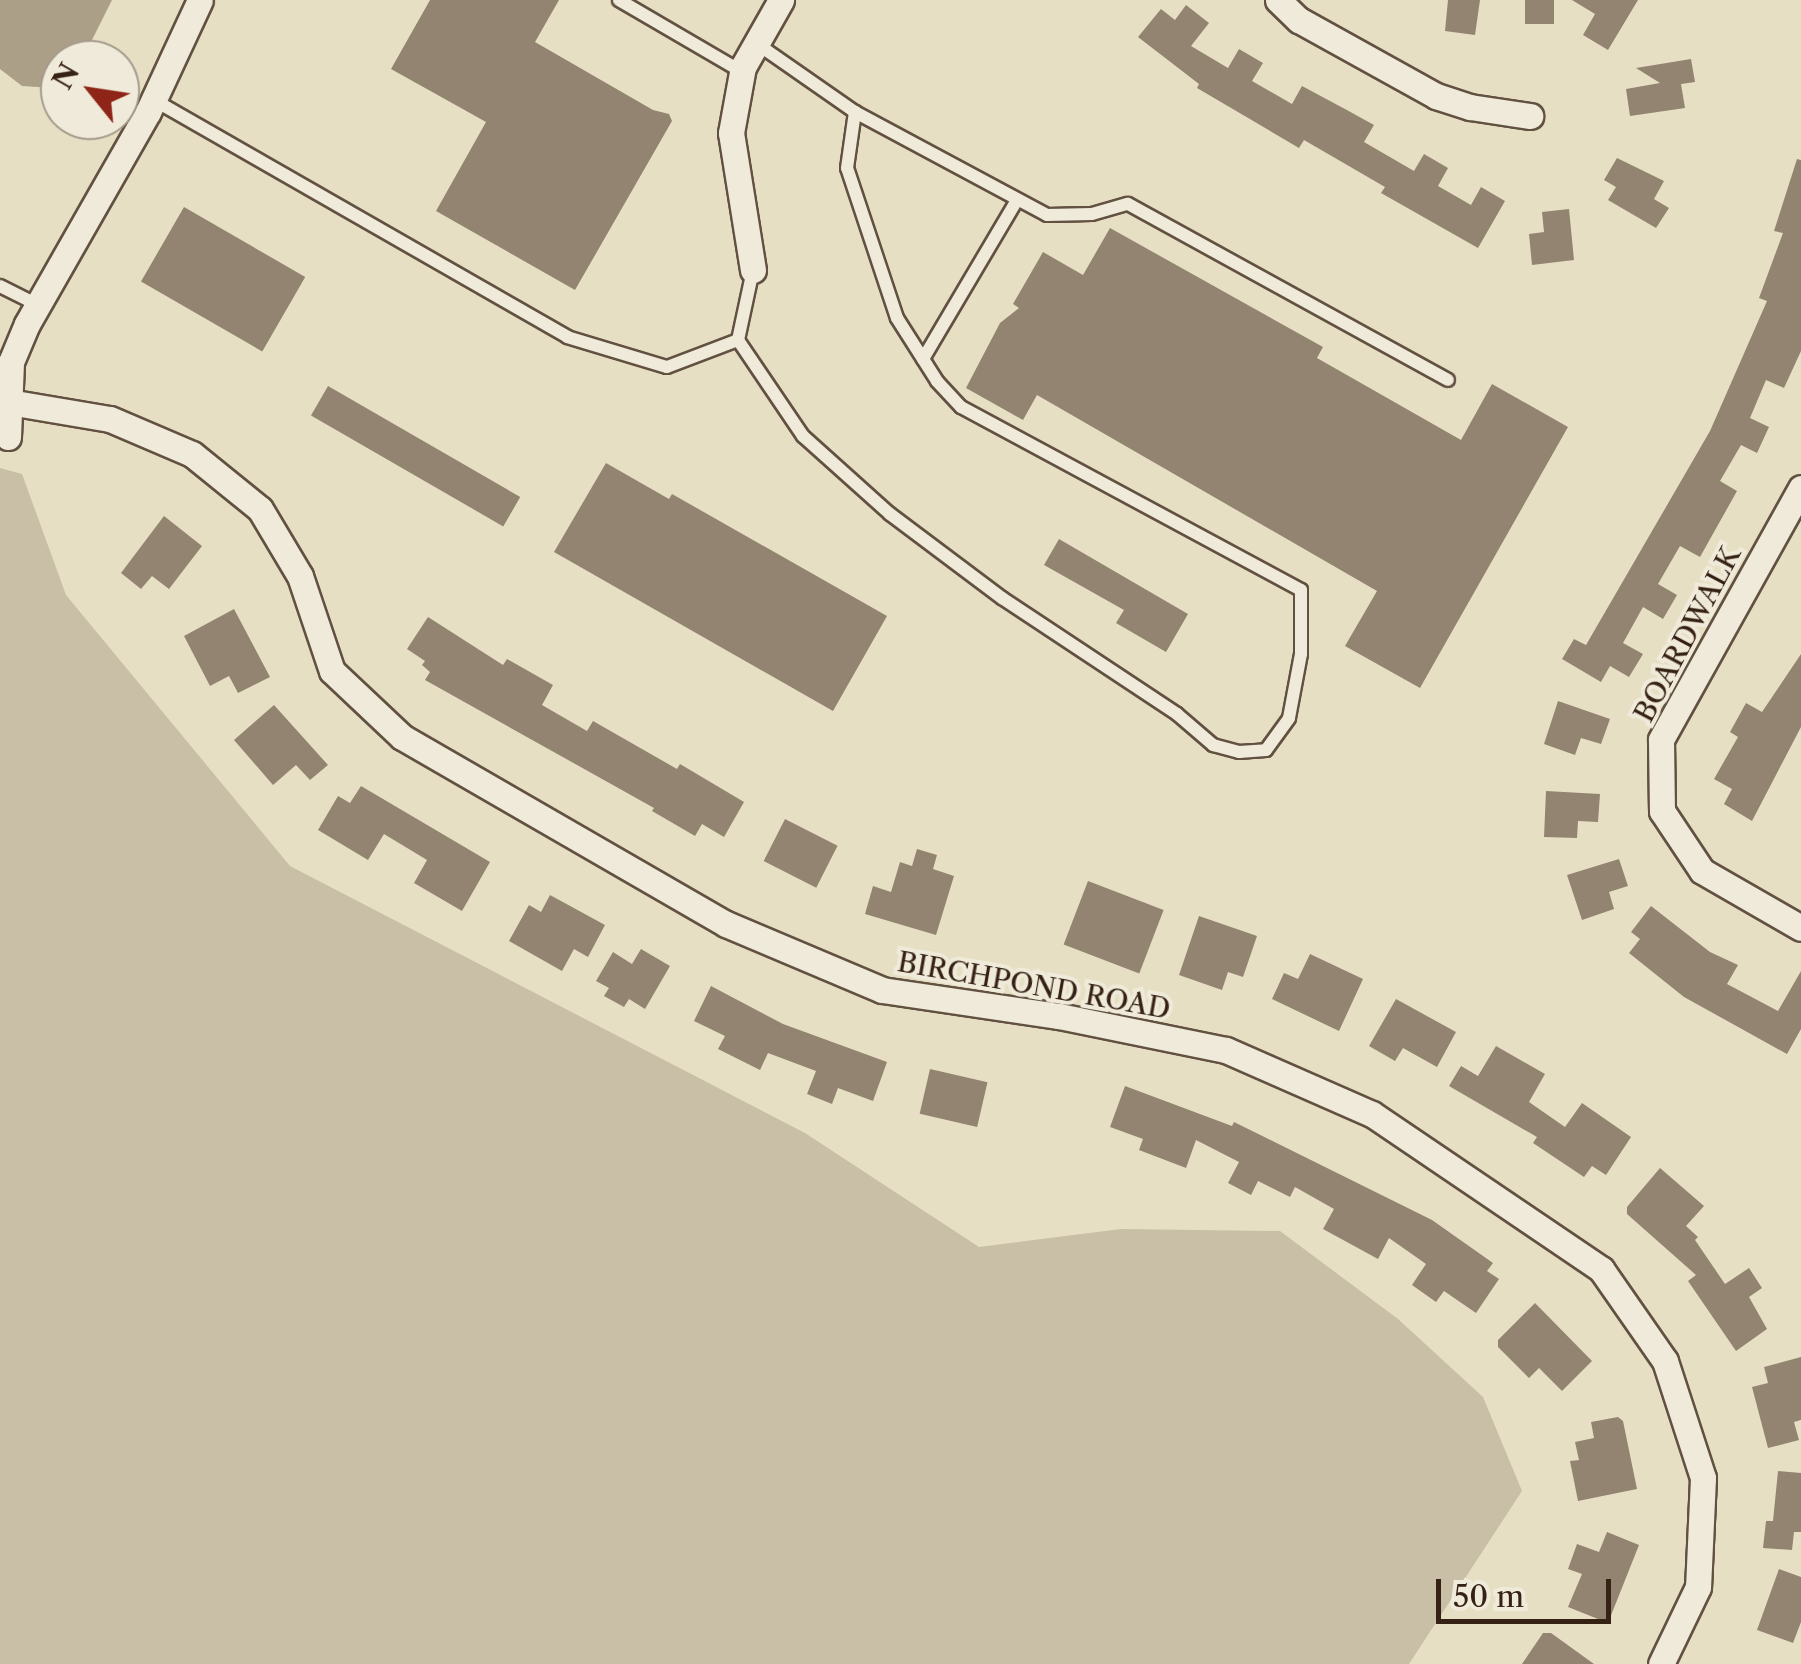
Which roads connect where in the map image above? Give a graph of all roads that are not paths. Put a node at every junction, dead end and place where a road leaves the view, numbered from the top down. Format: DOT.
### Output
graph roads {
  1 [pos="200,0"];
  2 [pos="619,0"];
  3 [pos="781,0"];
  4 [pos="1278,0"];
  5 [pos="756,43"];
  6 [pos="742,72"];
  7 [pos="154,100"];
  8 [pos="856,112"];
  9 [pos="1530,116"];
  10 [pos="1018,200"];
  11 [pos="753,270"];
  12 [pos="0,286"];
  13 [pos="38,306"];
  14 [pos="738,340"];
  15 [pos="923,360"];
  16 [pos="1448,380"];
  17 [pos="5,402"];
  18 [pos="8,436"];
  19 [pos="1801,488"];
  20 [pos="1801,928"];
  21 [pos="1661,1664"];
  1 -- 7 [label="street"];
  2 -- 6 [label="lane"];
  3 -- 5 [label="street"];
  4 -- 9 [label="street"];
  5 -- 6 [label="street"];
  5 -- 8 [label="lane"];
  6 -- 11 [label="street"];
  7 -- 13 [label="street"];
  7 -- 14 [label="lane"];
  8 -- 10 [label="lane"];
  8 -- 15 [label="lane"];
  10 -- 15 [label="lane"];
  10 -- 16 [label="lane"];
  11 -- 14 [label="lane"];
  12 -- 13 [label="lane"];
  13 -- 17 [label="street"];
  14 -- 15 [label="lane"];
  17 -- 18 [label="street"];
  17 -- 21 [label="street, BIRCHPOND ROAD"];
  19 -- 20 [label="street, BOARDWALK"];
}
